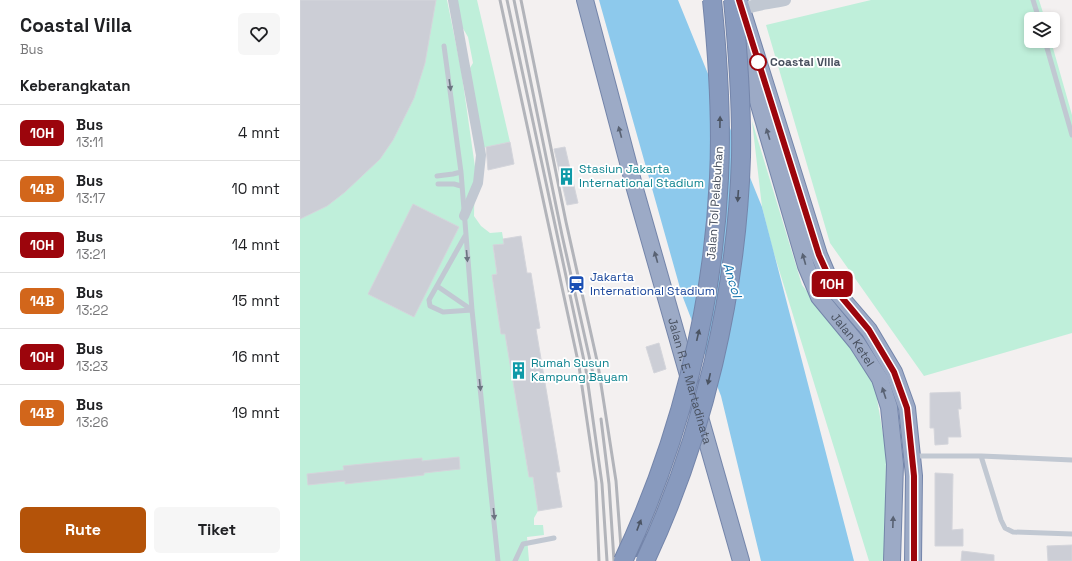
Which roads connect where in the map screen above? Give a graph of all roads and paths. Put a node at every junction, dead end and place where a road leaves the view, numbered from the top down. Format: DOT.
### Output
graph roads {
  1 [pos="453,0"];
  2 [pos="585,0"];
  3 [pos="712,0"];
  4 [pos="785,0"];
  5 [pos="1033,0"];
  6 [pos="735,4"];
  7 [pos="1037,12"];
  8 [pos="444,46"];
  9 [pos="1047,48"];
  10 [pos="1072,135"];
  11 [pos="461,172"];
  12 [pos="437,176"];
  13 [pos="438,184"];
  14 [pos="461,186"];
  15 [pos="464,216"];
  16 [pos="465,236"];
  17 [pos="437,286"];
  18 [pos="472,310"];
  19 [pos="911,435"];
  20 [pos="892,438"];
  21 [pos="912,456"];
  22 [pos="981,456"];
  23 [pos="1072,460"];
  24 [pos="720,483"];
  25 [pos="1072,534"];
  26 [pos="554,538"];
  27 [pos="498,561"];
  28 [pos="515,561"];
  29 [pos="623,561"];
  30 [pos="646,561"];
  31 [pos="732,561"];
  32 [pos="741,561"];
  33 [pos="892,561"];
  34 [pos="914,561"];
  1 -- 15 [label="street"];
  24 -- 2 [label="highway, Jalan R. E. Martadinata, one-way"];
  29 -- 3 [label="highway, Jalan Tol Pelabuhan, one-way, bridge"];
  4 -- 6 [label="street"];
  5 -- 7 [label="lane"];
  6 -- 19 [label="highway, Jalan Ketel"];
  20 -- 6 [label="highway, Jalan Ketel, one-way"];
  6 -- 30 [label="highway, Jalan Tol Pelabuhan, one-way, bridge"];
  8 -- 11 [label="lane, one-way"];
  9 -- 10 [label="lane"];
  11 -- 12 [label="lane"];
  11 -- 14 [label="lane"];
  13 -- 14 [label="lane"];
  14 -- 15 [label="lane"];
  15 -- 16 [label="lane"];
  16 -- 17 [label="lane"];
  16 -- 18 [label="lane, one-way"];
  17 -- 18 [label="lane"];
  17 -- 18 [label="lane"];
  18 -- 27 [label="lane, one-way"];
  19 -- 20 [label="highway"];
  19 -- 21 [label="highway, Jalan Ketel"];
  33 -- 20 [label="highway, Jalan Ketel, one-way"];
  21 -- 22 [label="lane"];
  21 -- 34 [label="highway, Jalan Ketel"];
  22 -- 23 [label="lane"];
  22 -- 25 [label="lane"];
  24 -- 31 [label="highway, Jalan R. E. Martadinata"];
  24 -- 32 [label="highway, Jalan R. E. Martadinata"];
  26 -- 28 [label="lane"];
}
